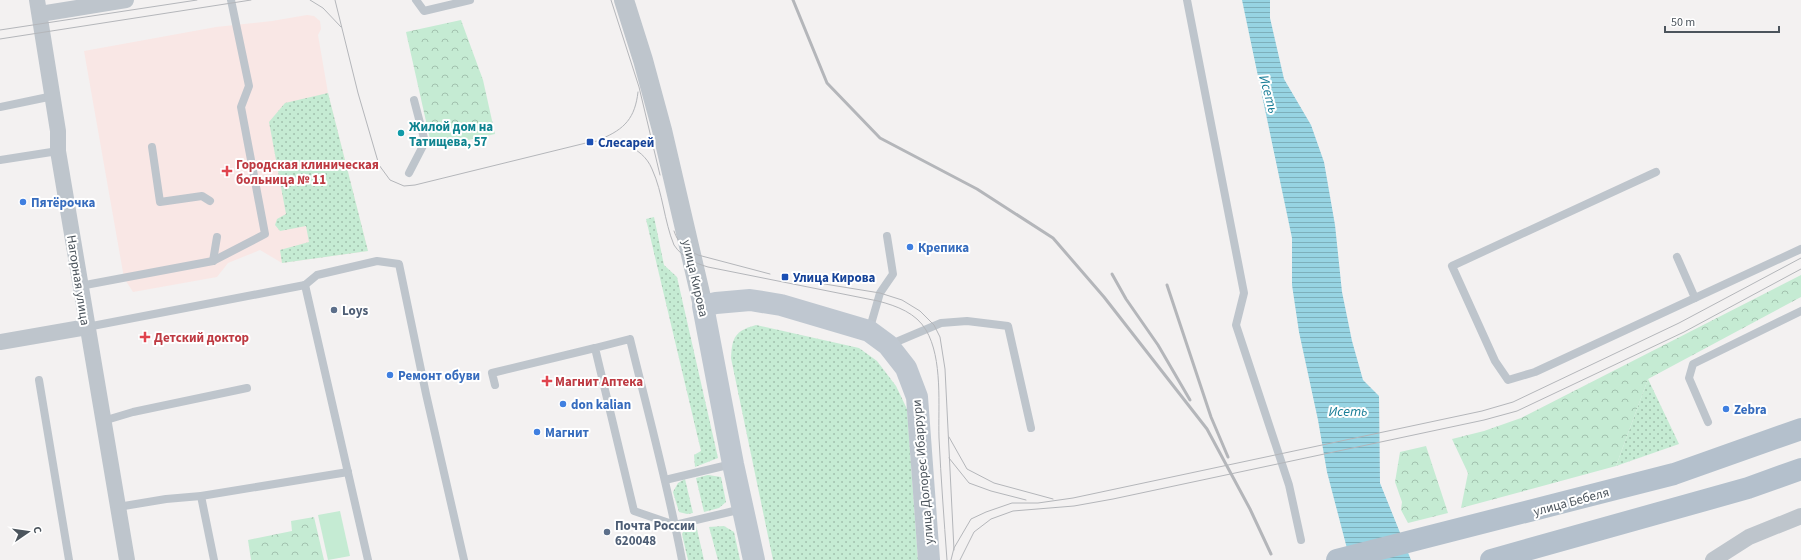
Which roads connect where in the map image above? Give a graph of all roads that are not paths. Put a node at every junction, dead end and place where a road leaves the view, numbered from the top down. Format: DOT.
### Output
graph roads {
  1 [pos="126,0"];
  2 [pos="231,0"];
  3 [pos="416,0"];
  4 [pos="470,0"];
  5 [pos="624,0"];
  6 [pos="1187,0"];
  7 [pos="38,7"];
  8 [pos="53,96"];
  9 [pos="414,100"];
  10 [pos="0,107"];
  11 [pos="152,147"];
  12 [pos="58,151"];
  13 [pos="0,160"];
  14 [pos="1656,172"];
  15 [pos="409,173"];
  16 [pos="210,201"];
  17 [pos="887,236"];
  18 [pos="217,238"];
  19 [pos="1801,249"];
  20 [pos="1677,257"];
  21 [pos="213,261"];
  22 [pos="305,285"];
  23 [pos="80,286"];
  24 [pos="1695,298"];
  25 [pos="703,306"];
  26 [pos="1801,311"];
  27 [pos="87,327"];
  28 [pos="869,331"];
  29 [pos="0,342"];
  30 [pos="888,345"];
  31 [pos="595,348"];
  32 [pos="39,380"];
  33 [pos="495,385"];
  34 [pos="247,388"];
  35 [pos="103,421"];
  36 [pos="1708,422"];
  37 [pos="1031,428"];
  38 [pos="1801,429"];
  39 [pos="733,464"];
  40 [pos="1801,469"];
  41 [pos="348,472"];
  42 [pos="665,480"];
  43 [pos="200,496"];
  44 [pos="118,507"];
  45 [pos="743,509"];
  46 [pos="1801,516"];
  47 [pos="675,525"];
  48 [pos="1301,540"];
  49 [pos="69,560"];
  50 [pos="127,560"];
  51 [pos="214,560"];
  52 [pos="368,560"];
  53 [pos="464,560"];
  54 [pos="682,560"];
  55 [pos="754,560"];
  56 [pos="929,560"];
  57 [pos="1337,560"];
  58 [pos="1491,560"];
  59 [pos="1713,560"];
  1 -- 7 [label="street"];
  2 -- 21 [label="lane"];
  3 -- 4 [label="lane"];
  5 -- 25 [label="street, улица Кирова"];
  6 -- 48 [label="lane"];
  7 -- 8 [label="street, Нагорная улица"];
  8 -- 10 [label="lane"];
  8 -- 12 [label="street, Нагорная улица"];
  9 -- 15 [label="lane"];
  11 -- 16 [label="lane"];
  12 -- 13 [label="lane"];
  12 -- 23 [label="street, Нагорная улица"];
  14 -- 24 [label="lane"];
  17 -- 28 [label="lane"];
  18 -- 21 [label="lane"];
  19 -- 24 [label="lane"];
  20 -- 24 [label="lane"];
  21 -- 23 [label="lane"];
  22 -- 27 [label="lane"];
  22 -- 41 [label="lane"];
  22 -- 53 [label="lane"];
  23 -- 27 [label="street, Нагорная улица"];
  25 -- 28 [label="main road, улица Долорес Ибаррури"];
  25 -- 39 [label="main road, улица Кирова"];
  26 -- 36 [label="lane"];
  27 -- 29 [label="street"];
  27 -- 35 [label="street, Нагорная улица"];
  28 -- 30 [label="main road, улица Долорес Ибаррури"];
  30 -- 37 [label="lane"];
  30 -- 56 [label="main road, улица Долорес Ибаррури"];
  31 -- 33 [label="lane"];
  31 -- 42 [label="lane"];
  31 -- 47 [label="lane"];
  32 -- 49 [label="lane"];
  34 -- 35 [label="lane"];
  35 -- 44 [label="street, Нагорная улица"];
  38 -- 57 [label="main road, улица Бебеля"];
  39 -- 42 [label="lane"];
  39 -- 45 [label="main road, улица Кирова"];
  40 -- 58 [label="main road"];
  41 -- 43 [label="lane"];
  41 -- 52 [label="lane"];
  42 -- 47 [label="lane"];
  43 -- 44 [label="lane"];
  43 -- 51 [label="lane"];
  44 -- 50 [label="street, Нагорная улица"];
  45 -- 47 [label="lane"];
  45 -- 55 [label="main road, улица Кирова"];
  46 -- 59 [label="street"];
  47 -- 54 [label="lane"];
}
